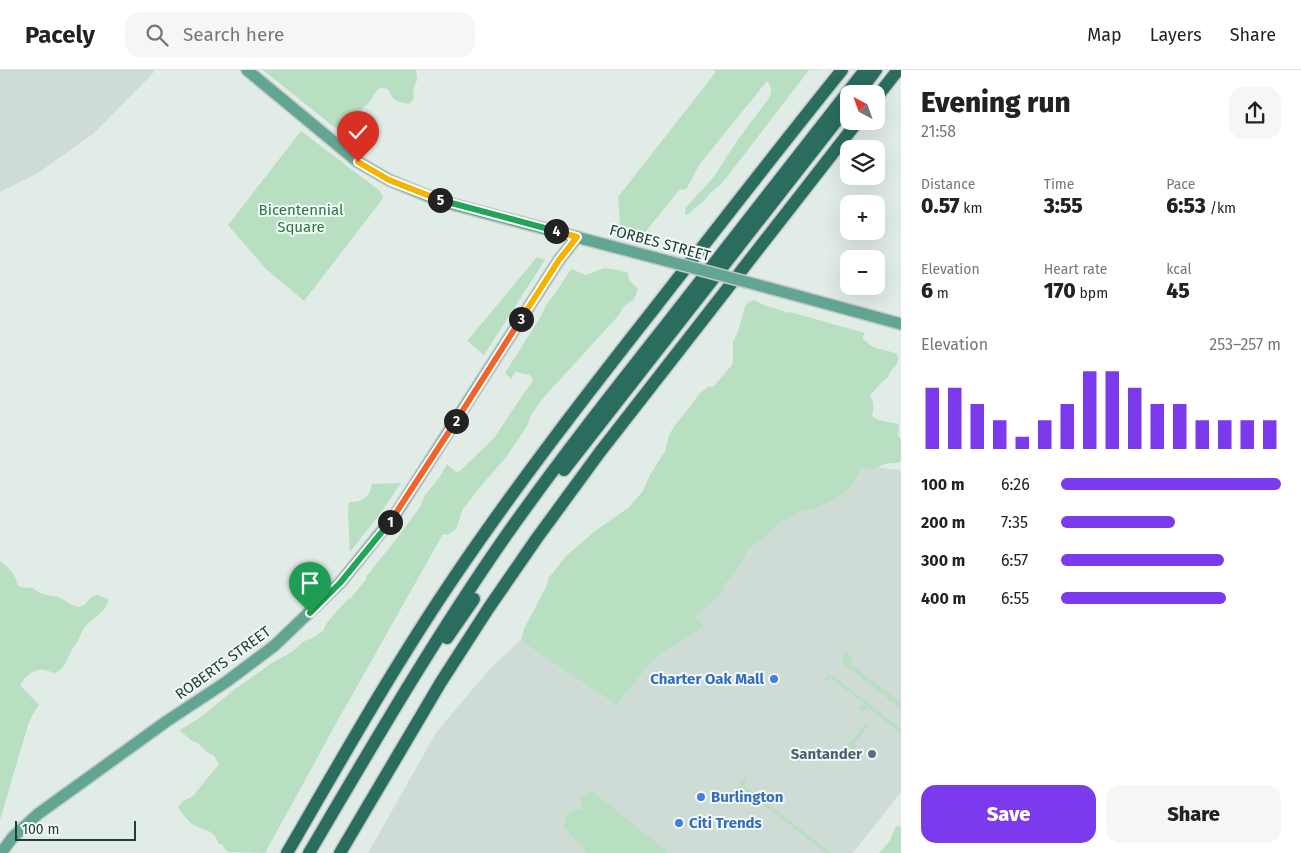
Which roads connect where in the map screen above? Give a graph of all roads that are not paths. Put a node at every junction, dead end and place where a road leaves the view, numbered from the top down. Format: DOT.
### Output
graph roads {
  1 [pos="247,70"];
  2 [pos="842,70"];
  3 [pos="865,70"];
  4 [pos="876,70"];
  5 [pos="898,70"];
  6 [pos="865,85"];
  7 [pos="885,87"];
  8 [pos="840,116"];
  9 [pos="851,130"];
  10 [pos="577,237"];
  11 [pos="901,324"];
  12 [pos="0,853"];
  13 [pos="287,853"];
  14 [pos="309,853"];
  15 [pos="319,853"];
  16 [pos="340,853"];
  1 -- 10 [label="main road, FORBES STREET"];
  2 -- 13 [label="highway"];
  3 -- 14 [label="highway"];
  4 -- 6 [label="highway"];
  5 -- 7 [label="highway"];
  8 -- 15 [label="highway"];
  9 -- 16 [label="highway"];
  10 -- 11 [label="main road, FORBES STREET, bridge"];
  10 -- 12 [label="main road, ROBERTS STREET"];
}
